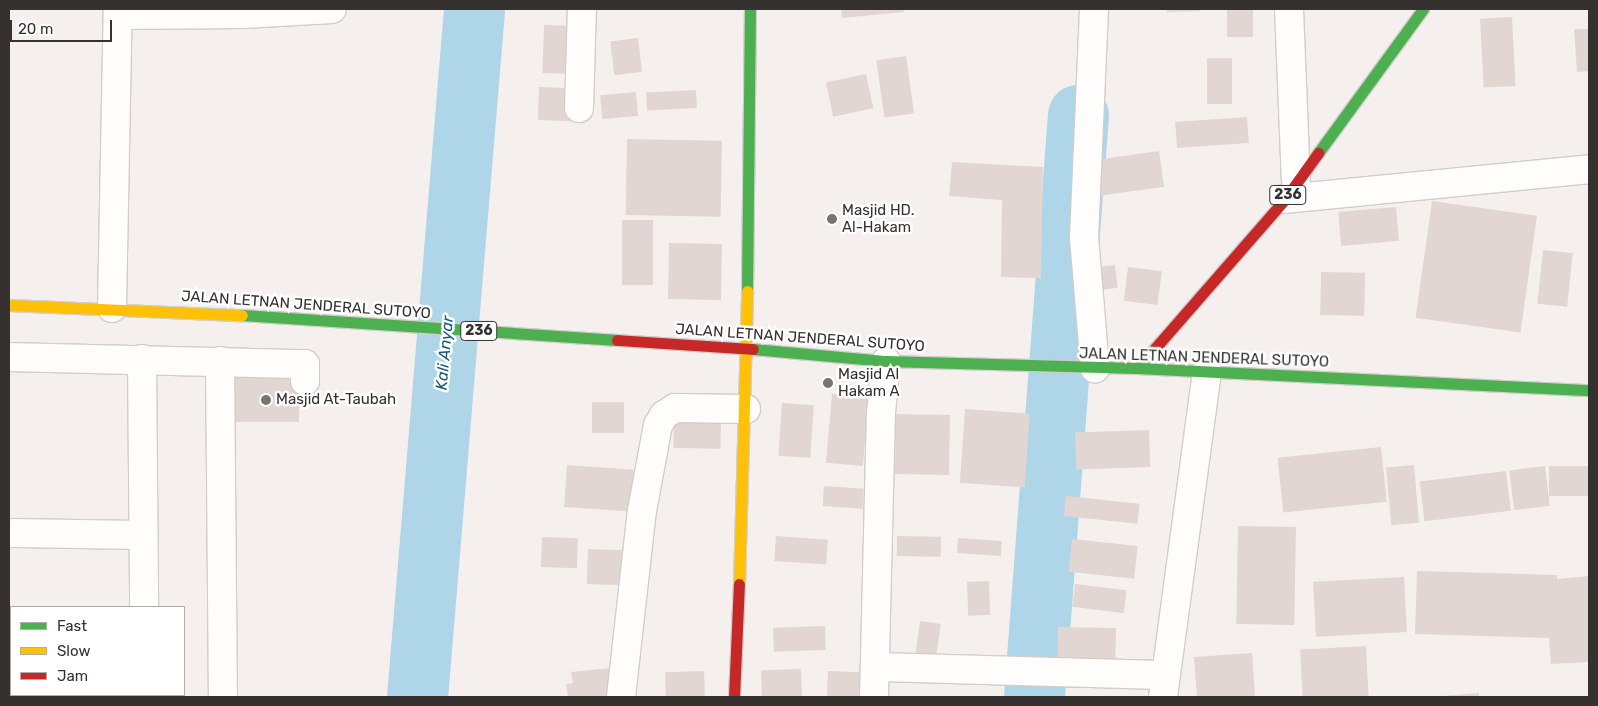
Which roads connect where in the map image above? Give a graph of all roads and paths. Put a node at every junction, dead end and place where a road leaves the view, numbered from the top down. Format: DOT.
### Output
graph roads {
  1 [pos="332,9"];
  2 [pos="582,9"];
  3 [pos="750,9"];
  4 [pos="1094,9"];
  5 [pos="1289,9"];
  6 [pos="1423,9"];
  7 [pos="118,12"];
  8 [pos="579,108"];
  9 [pos="1589,168"];
  10 [pos="1291,190"];
  11 [pos="9,305"];
  12 [pos="112,308"];
  13 [pos="747,348"];
  14 [pos="9,358"];
  15 [pos="142,359"];
  16 [pos="220,361"];
  17 [pos="886,361"];
  18 [pos="1137,368"];
  19 [pos="1089,369"];
  20 [pos="1206,372"];
  21 [pos="305,381"];
  22 [pos="1589,390"];
  23 [pos="746,409"];
  24 [pos="9,533"];
  25 [pos="143,535"];
  26 [pos="144,606"];
  27 [pos="875,667"];
  28 [pos="1164,686"];
  29 [pos="223,697"];
  30 [pos="621,697"];
  31 [pos="734,697"];
  32 [pos="874,697"];
  1 -- 7 [label="street"];
  2 -- 8 [label="street"];
  3 -- 13 [label="main road"];
  4 -- 19 [label="street"];
  5 -- 10 [label="street"];
  6 -- 10 [label="main road, 236"];
  7 -- 12 [label="street"];
  9 -- 10 [label="street"];
  10 -- 18 [label="main road, 236"];
  11 -- 12 [label="main road, JALAN LETNAN JENDERAL SUTOYO / 236"];
  12 -- 13 [label="main road, JALAN LETNAN JENDERAL SUTOYO / 236"];
  13 -- 17 [label="main road, JALAN LETNAN JENDERAL SUTOYO / 236"];
  13 -- 23 [label="main road"];
  14 -- 15 [label="street"];
  15 -- 16 [label="street"];
  15 -- 25 [label="street"];
  16 -- 21 [label="street"];
  16 -- 29 [label="street"];
  17 -- 19 [label="main road, JALAN LETNAN JENDERAL SUTOYO / 236"];
  17 -- 27 [label="street"];
  18 -- 19 [label="main road, JALAN LETNAN JENDERAL SUTOYO / 236"];
  18 -- 20 [label="main road, JALAN LETNAN JENDERAL SUTOYO"];
  20 -- 22 [label="main road, JALAN LETNAN JENDERAL SUTOYO"];
  20 -- 28 [label="street"];
  23 -- 30 [label="street"];
  23 -- 31 [label="main road"];
  24 -- 25 [label="street"];
  25 -- 26 [label="street"];
  27 -- 28 [label="street"];
  27 -- 32 [label="street"];
}
